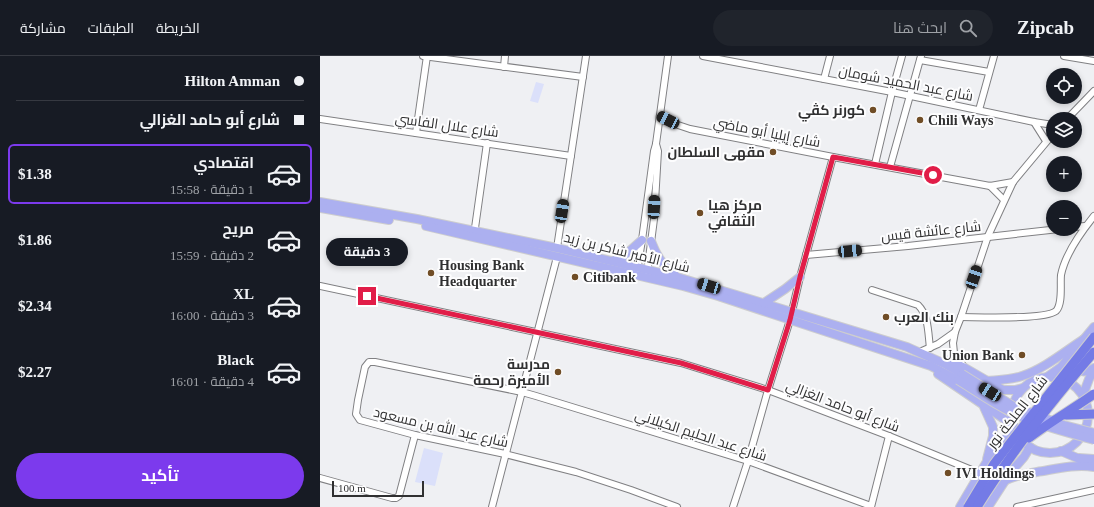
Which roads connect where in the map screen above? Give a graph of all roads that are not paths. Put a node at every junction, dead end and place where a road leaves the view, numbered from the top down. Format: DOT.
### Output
graph roads {
  1 [pos="425,56"];
  2 [pos="505,56"];
  3 [pos="586,56"];
  4 [pos="664,56"];
  5 [pos="668,56"];
  6 [pos="703,56"];
  7 [pos="830,56"];
  8 [pos="902,56"];
  9 [pos="994,56"];
  10 [pos="1064,56"];
  11 [pos="920,58"];
  12 [pos="1094,61"];
  13 [pos="667,64"];
  14 [pos="504,67"];
  15 [pos="989,72"];
  16 [pos="583,77"];
  17 [pos="824,79"];
  18 [pos="1094,91"];
  19 [pos="892,92"];
  20 [pos="909,96"];
  21 [pos="979,110"];
  22 [pos="1074,112"];
  23 [pos="660,116"];
  24 [pos="320,119"];
  25 [pos="1034,122"];
  26 [pos="1046,124"];
  27 [pos="416,133"];
  28 [pos="1046,141"];
  29 [pos="487,143"];
  30 [pos="656,144"];
  31 [pos="571,156"];
  32 [pos="833,157"];
  33 [pos="875,164"];
  34 [pos="890,167"];
  35 [pos="1012,182"];
  36 [pos="990,186"];
  37 [pos="1004,200"];
  38 [pos="320,202"];
  39 [pos="320,208"];
  40 [pos="1094,216"];
  41 [pos="1085,226"];
  42 [pos="1082,227"];
  43 [pos="1046,230"];
  44 [pos="474,234"];
  45 [pos="988,236"];
  46 [pos="642,240"];
  47 [pos="651,241"];
  48 [pos="557,252"];
  49 [pos="806,255"];
  50 [pos="612,261"];
  51 [pos="637,271"];
  52 [pos="647,273"];
  53 [pos="677,277"];
  54 [pos="800,277"];
  55 [pos="320,286"];
  56 [pos="872,290"];
  57 [pos="764,303"];
  58 [pos="791,316"];
  59 [pos="961,317"];
  60 [pos="1094,327"];
  61 [pos="538,332"];
  62 [pos="955,332"];
  63 [pos="1094,337"];
  64 [pos="1084,339"];
  65 [pos="907,347"];
  66 [pos="926,349"];
  67 [pos="1075,350"];
  68 [pos="1094,352"];
  69 [pos="911,360"];
  70 [pos="1094,369"];
  71 [pos="962,374"];
  72 [pos="1048,377"];
  73 [pos="987,381"];
  74 [pos="1023,388"];
  75 [pos="768,390"];
  76 [pos="1003,390"];
  77 [pos="522,392"];
  78 [pos="1094,394"];
  79 [pos="1082,395"];
  80 [pos="987,408"];
  81 [pos="1063,416"];
  82 [pos="1092,417"];
  83 [pos="1014,427"];
  84 [pos="1094,433"];
  85 [pos="415,435"];
  86 [pos="889,436"];
  87 [pos="1094,440"];
  88 [pos="1020,444"];
  89 [pos="1030,447"];
  90 [pos="1061,451"];
  91 [pos="506,454"];
  92 [pos="1076,458"];
  93 [pos="1094,459"];
  94 [pos="988,460"];
  95 [pos="748,461"];
  96 [pos="1094,466"];
  97 [pos="980,473"];
  98 [pos="1008,476"];
  99 [pos="320,478"];
  100 [pos="1094,490"];
  101 [pos="492,507"];
  102 [pos="677,507"];
  103 [pos="733,507"];
  104 [pos="870,507"];
  105 [pos="960,507"];
  106 [pos="968,507"];
  107 [pos="977,507"];
  108 [pos="988,507"];
  109 [pos="1017,507"];
  1 -- 14 [label="street"];
  1 -- 27 [label="street"];
  2 -- 14 [label="street"];
  3 -- 16 [label="street"];
  4 -- 13 [label="street"];
  5 -- 13 [label="street"];
  6 -- 17 [label="street, شارع عبد الحميد شومان"];
  7 -- 17 [label="street"];
  8 -- 19 [label="street"];
  9 -- 15 [label="street"];
  10 -- 12 [label="street"];
  11 -- 15 [label="street"];
  11 -- 20 [label="street"];
  13 -- 23 [label="street"];
  14 -- 16 [label="street"];
  15 -- 21 [label="street"];
  16 -- 31 [label="street"];
  17 -- 19 [label="street, شارع عبد الحميد شومان"];
  18 -- 22 [label="street"];
  19 -- 20 [label="street, شارع عبد الحميد شومان"];
  19 -- 33 [label="street"];
  20 -- 21 [label="street, شارع عبد الحميد شومان"];
  20 -- 34 [label="street"];
  21 -- 25 [label="street, شارع عبد الحميد شومان"];
  23 -- 30 [label="street"];
  23 -- 32 [label="street, شارع إيليا أبو ماضي"];
  24 -- 27 [label="street, شارع علال الفاسي"];
  25 -- 26 [label="street, شارع عبد الحميد شومان"];
  25 -- 28 [label="street"];
  27 -- 29 [label="street, شارع علال الفاسي"];
  28 -- 35 [label="street"];
  29 -- 31 [label="street, شارع علال الفاسي"];
  29 -- 44 [label="street"];
  30 -- 46 [label="street"];
  30 -- 47 [label="street"];
  31 -- 48 [label="street"];
  32 -- 33 [label="street, شارع إيليا أبو ماضي"];
  32 -- 49 [label="street"];
  33 -- 34 [label="street, شارع إيليا أبو ماضي"];
  34 -- 36 [label="street, شارع إيليا أبو ماضي"];
  35 -- 36 [label="street, شارع إيليا أبو ماضي"];
  35 -- 37 [label="street"];
  36 -- 37 [label="street"];
  37 -- 45 [label="street"];
  38 -- 44 [label="main road, شارع الأمير شاكر بن زيد"];
  39 -- 44 [label="main road, شارع الأمير شاكر بن زيد"];
  40 -- 41 [label="street"];
  41 -- 42 [label="street"];
  41 -- 59 [label="street"];
  43 -- 45 [label="street, شارع عائشة قيس"];
  44 -- 48 [label="main road, شارع الأمير شاكر بن زيد"];
  45 -- 49 [label="street, شارع عائشة قيس"];
  45 -- 59 [label="street"];
  46 -- 50 [label="main road"];
  46 -- 51 [label="street"];
  47 -- 52 [label="street"];
  47 -- 53 [label="main road"];
  48 -- 50 [label="main road, شارع الأمير شاكر بن زيد"];
  48 -- 51 [label="main road, شارع الأمير شاكر بن زيد"];
  48 -- 61 [label="street"];
  49 -- 54 [label="street"];
  50 -- 51 [label="main road, شارع الأمير شاكر بن زيد"];
  51 -- 52 [label="main road, شارع الأمير شاكر بن زيد"];
  52 -- 53 [label="main road, شارع الأمير شاكر بن زيد"];
  52 -- 58 [label="main road, شارع الأمير شاكر بن زيد"];
  53 -- 57 [label="main road, شارع الأمير شاكر بن زيد"];
  54 -- 57 [label="main road"];
  54 -- 58 [label="street"];
  55 -- 61 [label="street, شارع أبو حامد الغزالي"];
  56 -- 66 [label="street"];
  57 -- 58 [label="main road, شارع الأمير شاكر بن زيد"];
  58 -- 65 [label="main road, شارع الأمير شاكر بن زيد"];
  58 -- 69 [label="main road, شارع الأمير شاكر بن زيد"];
  58 -- 75 [label="street"];
  59 -- 62 [label="street"];
  60 -- 64 [label="main road"];
  61 -- 75 [label="street, شارع أبو حامد الغزالي"];
  61 -- 77 [label="street"];
  62 -- 66 [label="street"];
  62 -- 71 [label="street"];
  63 -- 106 [label="highway, شارع الملكة نور, bridge"];
  64 -- 67 [label="main road"];
  64 -- 73 [label="main road"];
  65 -- 66 [label="main road"];
  65 -- 71 [label="main road, شارع الأمير شاكر بن زيد"];
  66 -- 71 [label="main road"];
  67 -- 70 [label="main road"];
  67 -- 72 [label="main road"];
  68 -- 88 [label="highway, شارع الملكة نور, bridge"];
  69 -- 71 [label="main road, شارع الأمير شاكر بن زيد"];
  69 -- 80 [label="main road"];
  70 -- 79 [label="main road"];
  71 -- 73 [label="main road"];
  71 -- 84 [label="main road, شارع الأمير شاكر بن زيد, bridge"];
  71 -- 87 [label="main road, شارع الأمير شاكر بن زيد, bridge"];
  72 -- 74 [label="main road"];
  72 -- 79 [label="main road"];
  73 -- 76 [label="main road"];
  74 -- 76 [label="main road"];
  74 -- 83 [label="main road"];
  75 -- 86 [label="street, شارع أبو حامد الغزالي"];
  75 -- 95 [label="street"];
  76 -- 80 [label="main road"];
  77 -- 85 [label="street, شارع عبد الله بن مسعود"];
  77 -- 91 [label="street"];
  77 -- 95 [label="street, شارع عبد الحليم الكيلاني"];
  78 -- 81 [label="highway, bridge"];
  79 -- 82 [label="main road"];
  80 -- 83 [label="main road"];
  80 -- 94 [label="main road"];
  81 -- 82 [label="highway, bridge"];
  81 -- 88 [label="highway, bridge"];
  82 -- 90 [label="main road"];
  83 -- 89 [label="main road"];
  83 -- 94 [label="main road"];
  85 -- 91 [label="street, شارع عبد الله بن مسعود"];
  85 -- 99 [label="street"];
  86 -- 97 [label="street, شارع أبو حامد الغزالي"];
  86 -- 104 [label="street"];
  88 -- 107 [label="highway, شارع الملكة نور, bridge"];
  89 -- 90 [label="main road"];
  89 -- 98 [label="main road"];
  90 -- 92 [label="main road"];
  91 -- 101 [label="street"];
  91 -- 102 [label="street, شارع عبد الله بن مسعود"];
  92 -- 93 [label="main road"];
  92 -- 96 [label="main road"];
  94 -- 97 [label="main road"];
  94 -- 98 [label="main road"];
  95 -- 103 [label="street"];
  95 -- 104 [label="street, شارع عبد الحليم الكيلاني"];
  96 -- 98 [label="main road"];
  97 -- 105 [label="main road"];
  98 -- 108 [label="main road"];
  100 -- 109 [label="street"];
}
